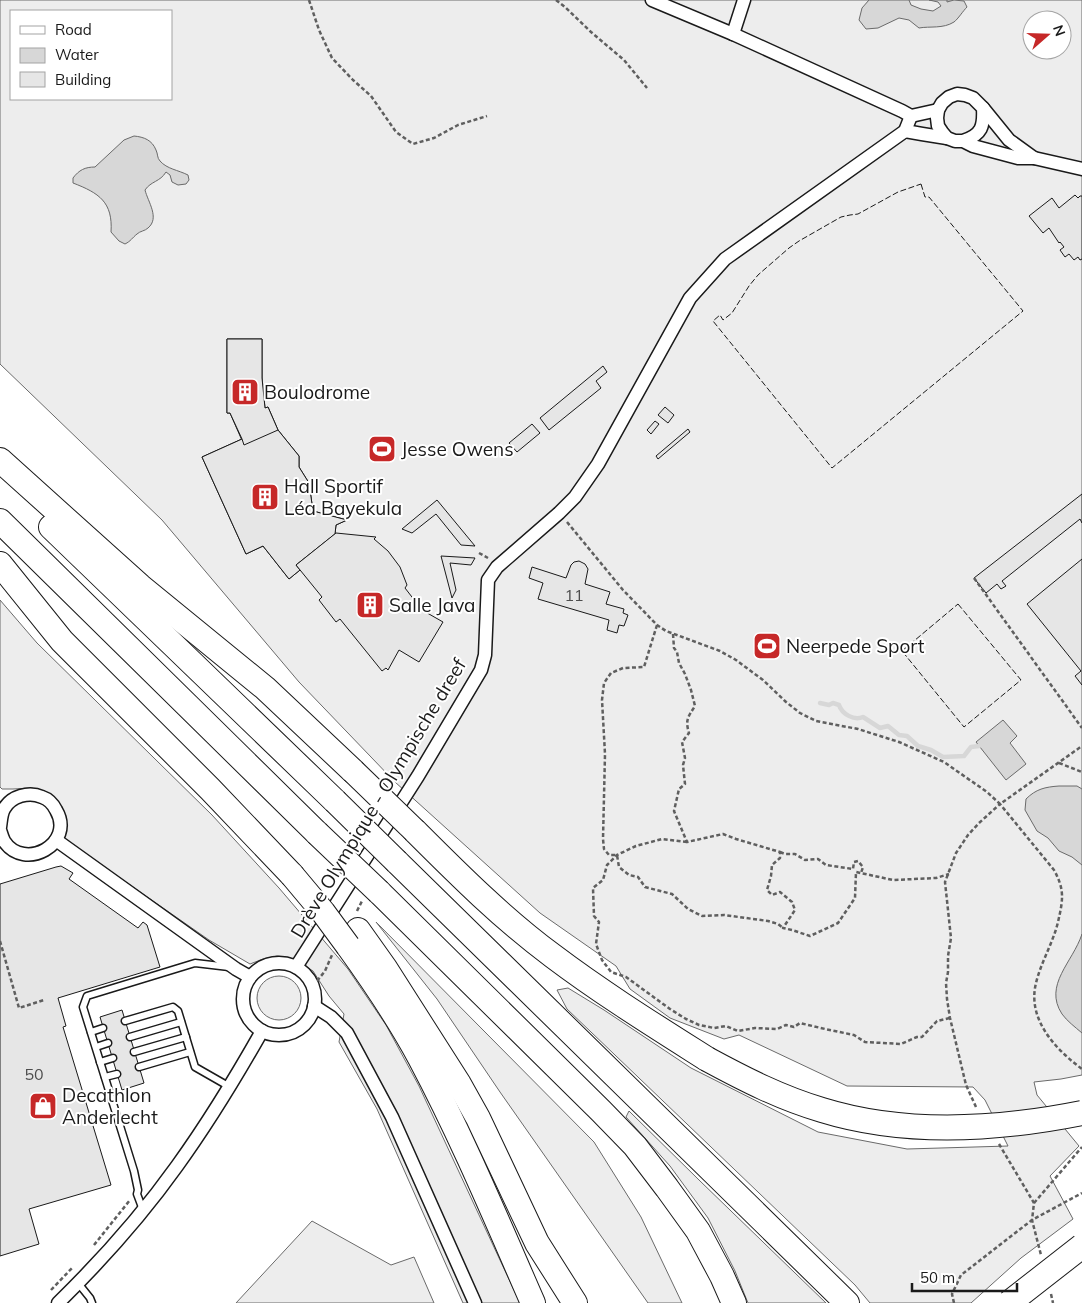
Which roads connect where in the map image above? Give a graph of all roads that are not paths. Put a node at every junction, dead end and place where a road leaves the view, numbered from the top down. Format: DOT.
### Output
graph roads {
  1 [pos="652,0"];
  2 [pos="744,0"];
  3 [pos="733,34"];
  4 [pos="983,108"];
  5 [pos="938,110"];
  6 [pos="912,116"];
  7 [pos="906,131"];
  8 [pos="948,138"];
  9 [pos="963,141"];
  10 [pos="1034,158"];
  11 [pos="1082,169"];
  12 [pos="0,460"];
  13 [pos="0,478"];
  14 [pos="0,520"];
  15 [pos="0,564"];
  16 [pos="3,802"];
  17 [pos="0,828"];
  18 [pos="56,840"];
  19 [pos="346,943"];
  20 [pos="296,967"];
  21 [pos="236,969"];
  22 [pos="250,977"];
  23 [pos="314,1006"];
  24 [pos="125,1022"];
  25 [pos="181,1022"];
  26 [pos="103,1028"];
  27 [pos="262,1031"];
  28 [pos="91,1032"];
  29 [pos="130,1037"];
  30 [pos="186,1037"];
  31 [pos="108,1043"];
  32 [pos="96,1047"];
  33 [pos="134,1052"];
  34 [pos="190,1052"];
  35 [pos="113,1058"];
  36 [pos="100,1062"];
  37 [pos="139,1067"];
  38 [pos="117,1074"];
  39 [pos="105,1077"];
  40 [pos="230,1087"];
  41 [pos="1082,1113"];
  42 [pos="143,1210"];
  43 [pos="1082,1246"];
  44 [pos="78,1283"];
  45 [pos="58,1303"];
  46 [pos="92,1303"];
  47 [pos="475,1303"];
  48 [pos="533,1303"];
  49 [pos="575,1303"];
  50 [pos="734,1303"];
  51 [pos="847,1303"];
  52 [pos="1009,1303"];
  1 -- 3 [label="street"];
  2 -- 3 [label="street"];
  3 -- 6 [label="street"];
  4 -- 5 [label="street"];
  4 -- 9 [label="street"];
  4 -- 10 [label="street"];
  5 -- 6 [label="street"];
  5 -- 8 [label="street"];
  6 -- 7 [label="street"];
  7 -- 8 [label="street"];
  7 -- 20 [label="street, Drève Olympique - Olympische dreef"];
  8 -- 9 [label="street"];
  9 -- 10 [label="street"];
  10 -- 11 [label="street"];
  12 -- 41 [label="highway, bridge"];
  13 -- 51 [label="highway, bridge"];
  14 -- 50 [label="highway, bridge"];
  15 -- 19 [label="highway"];
  16 -- 17 [label="street"];
  16 -- 18 [label="street"];
  17 -- 18 [label="street"];
  18 -- 21 [label="street"];
  19 -- 48 [label="highway"];
  19 -- 49 [label="highway"];
  20 -- 22 [label="street"];
  20 -- 23 [label="street"];
  21 -- 22 [label="street"];
  21 -- 28 [label="lane"];
  22 -- 27 [label="street"];
  23 -- 27 [label="street"];
  23 -- 47 [label="street"];
  24 -- 25 [label="lane"];
  25 -- 29 [label="lane"];
  25 -- 30 [label="lane"];
  26 -- 28 [label="lane"];
  27 -- 40 [label="street"];
  28 -- 32 [label="lane"];
  30 -- 33 [label="lane"];
  30 -- 34 [label="lane"];
  31 -- 32 [label="lane"];
  32 -- 36 [label="lane"];
  34 -- 37 [label="lane"];
  34 -- 40 [label="lane"];
  35 -- 36 [label="lane"];
  36 -- 39 [label="lane"];
  38 -- 39 [label="lane"];
  39 -- 42 [label="lane"];
  40 -- 42 [label="street"];
  42 -- 44 [label="street"];
  43 -- 52 [label="highway, bridge"];
  44 -- 45 [label="street"];
  44 -- 46 [label="lane"];
}
